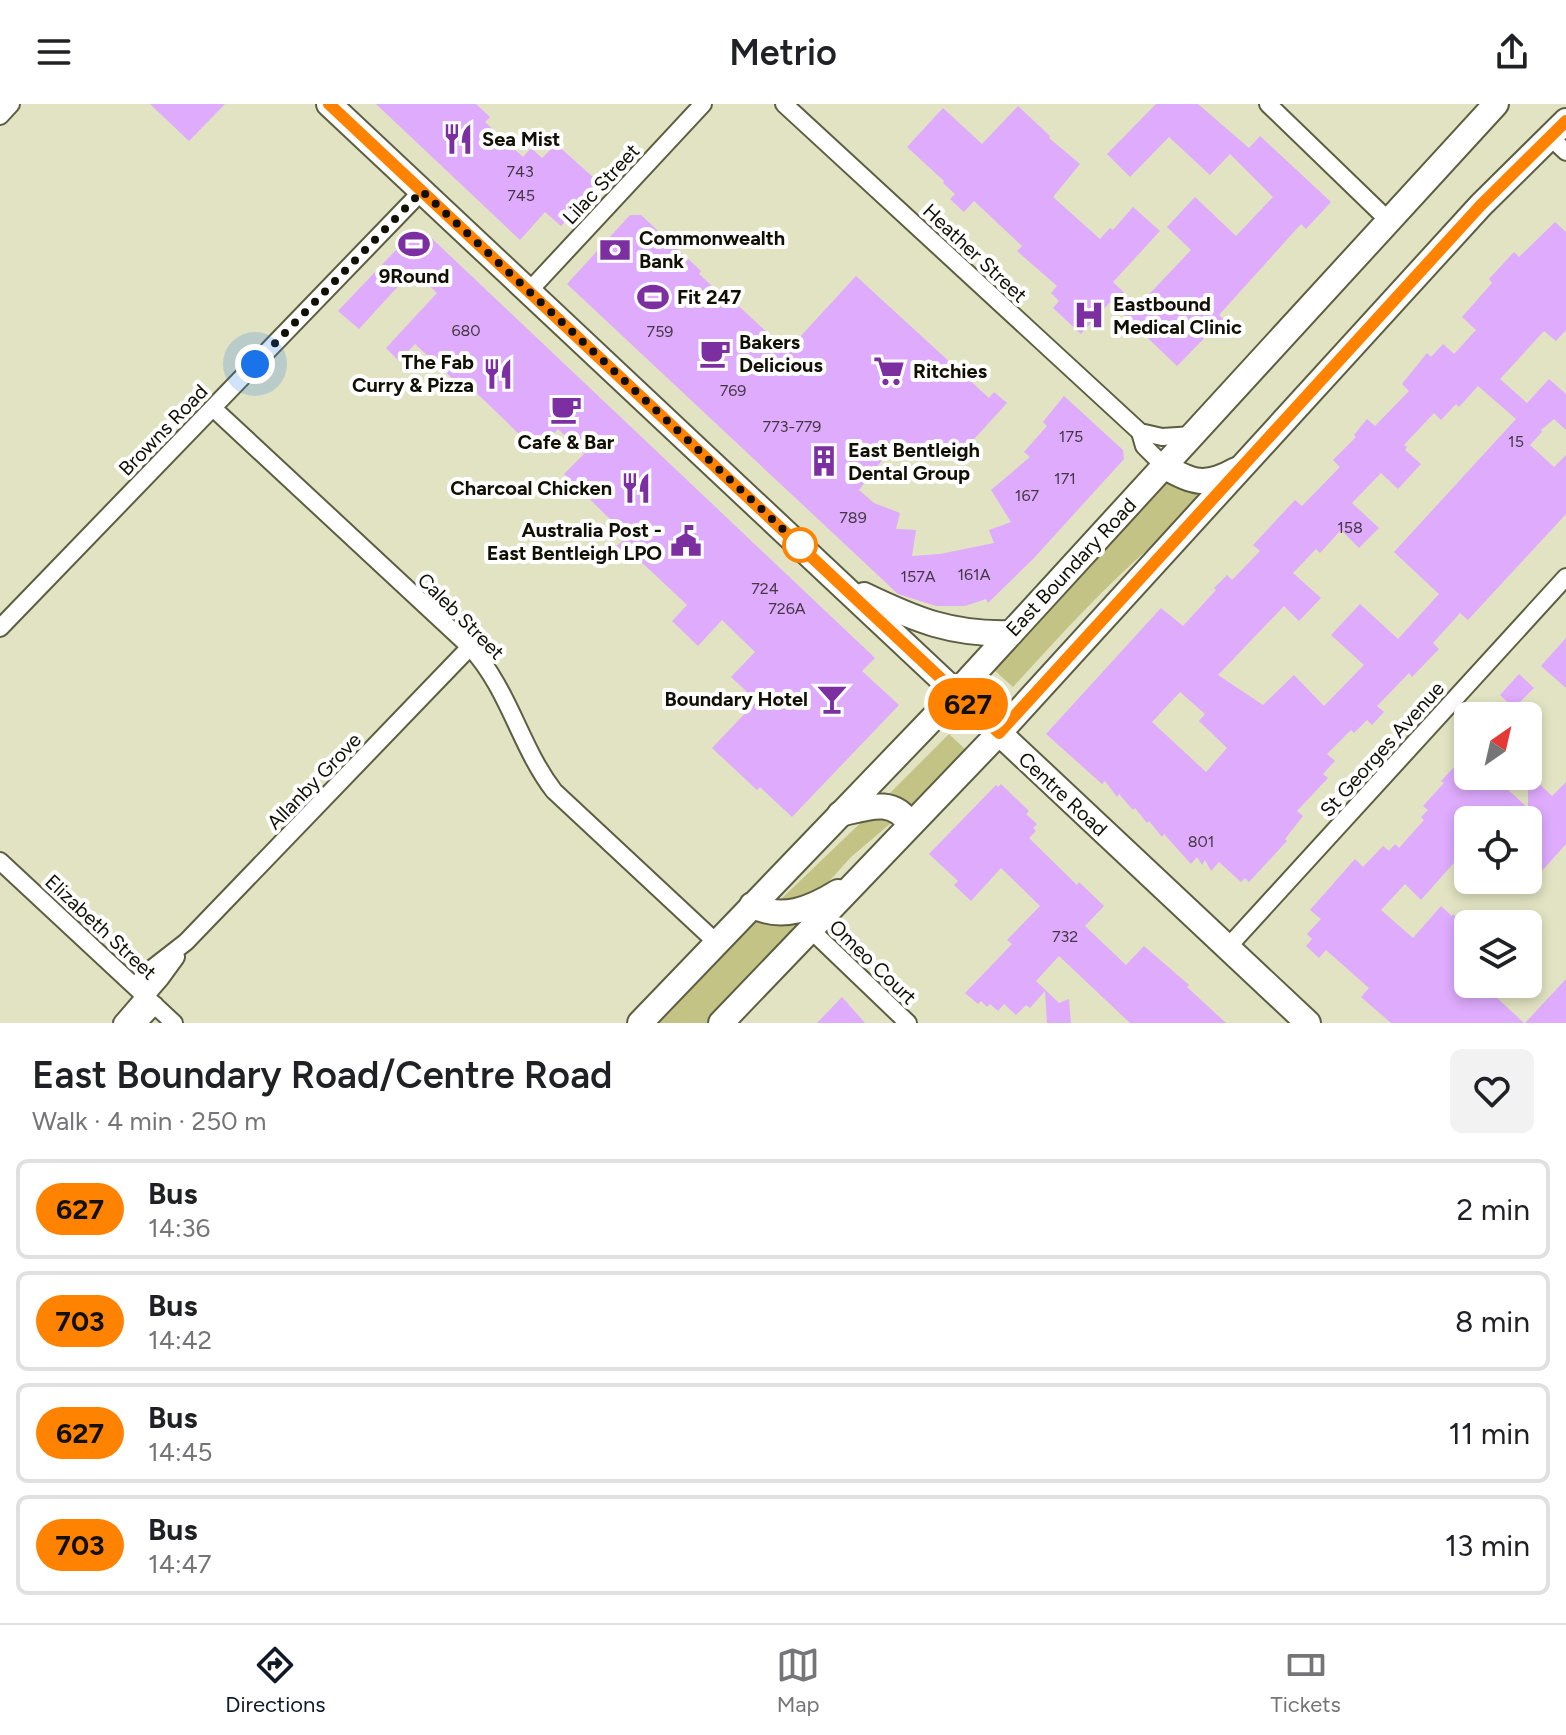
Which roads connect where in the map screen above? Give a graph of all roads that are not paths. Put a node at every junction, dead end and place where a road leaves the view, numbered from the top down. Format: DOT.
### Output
graph roads {
  1 [pos="11,104"];
  2 [pos="329,104"];
  3 [pos="703,104"];
  4 [pos="784,104"];
  5 [pos="1268,104"];
  6 [pos="1496,104"];
  7 [pos="0,116"];
  8 [pos="1561,137"];
  9 [pos="422,191"];
  10 [pos="1389,221"];
  11 [pos="529,291"];
  12 [pos="213,408"];
  13 [pos="1140,432"];
  14 [pos="1193,435"];
  15 [pos="1245,464"];
  16 [pos="1164,466"];
  17 [pos="1566,577"];
  18 [pos="841,584"];
  19 [pos="0,628"];
  20 [pos="1011,633"];
  21 [pos="470,647"];
  22 [pos="955,693"];
  23 [pos="999,733"];
  24 [pos="840,814"];
  25 [pos="910,825"];
  26 [pos="0,861"];
  27 [pos="865,871"];
  28 [pos="752,905"];
  29 [pos="811,930"];
  30 [pos="717,943"];
  31 [pos="1228,947"];
  32 [pos="145,996"];
  33 [pos="122,1023"];
  34 [pos="138,1023"];
  35 [pos="174,1023"];
  36 [pos="640,1023"];
  37 [pos="721,1023"];
  38 [pos="908,1023"];
  39 [pos="1308,1023"];
  1 -- 7 [label="street"];
  2 -- 9 [label="main road, Centre Road"];
  3 -- 11 [label="street, Lilac Street"];
  4 -- 13 [label="street, Heather Street"];
  5 -- 10 [label="street"];
  6 -- 10 [label="main road, East Boundary Road"];
  8 -- 15 [label="main road"];
  9 -- 11 [label="main road, Centre Road"];
  9 -- 12 [label="street, Browns Road"];
  10 -- 14 [label="main road, East Boundary Road"];
  11 -- 18 [label="main road, Centre Road"];
  12 -- 19 [label="street, Browns Road"];
  12 -- 21 [label="street, Caleb Street"];
  13 -- 14 [label="street"];
  13 -- 16 [label="street, Heather Street"];
  14 -- 16 [label="main road, East Boundary Road"];
  15 -- 16 [label="main road"];
  15 -- 23 [label="main road"];
  16 -- 20 [label="main road, East Boundary Road"];
  17 -- 31 [label="street, St Georges Avenue"];
  18 -- 20 [label="main road"];
  18 -- 22 [label="main road, Centre Road"];
  20 -- 22 [label="main road, East Boundary Road"];
  21 -- 30 [label="street, Caleb Street"];
  21 -- 32 [label="street, Allanby Grove"];
  22 -- 23 [label="main road, Centre Road"];
  22 -- 24 [label="main road, East Boundary Road"];
  23 -- 25 [label="main road"];
  23 -- 31 [label="main road, Centre Road"];
  24 -- 25 [label="main road"];
  24 -- 28 [label="main road, East Boundary Road"];
  25 -- 27 [label="main road"];
  26 -- 32 [label="street, Elizabeth Street"];
  27 -- 28 [label="main road"];
  27 -- 29 [label="main road"];
  28 -- 30 [label="main road, East Boundary Road"];
  29 -- 37 [label="main road"];
  29 -- 38 [label="street, Omeo Court"];
  30 -- 36 [label="main road, East Boundary Road"];
  31 -- 39 [label="main road, Centre Road"];
  32 -- 33 [label="street"];
  32 -- 34 [label="street"];
  32 -- 35 [label="street, Elizabeth Street"];
}
